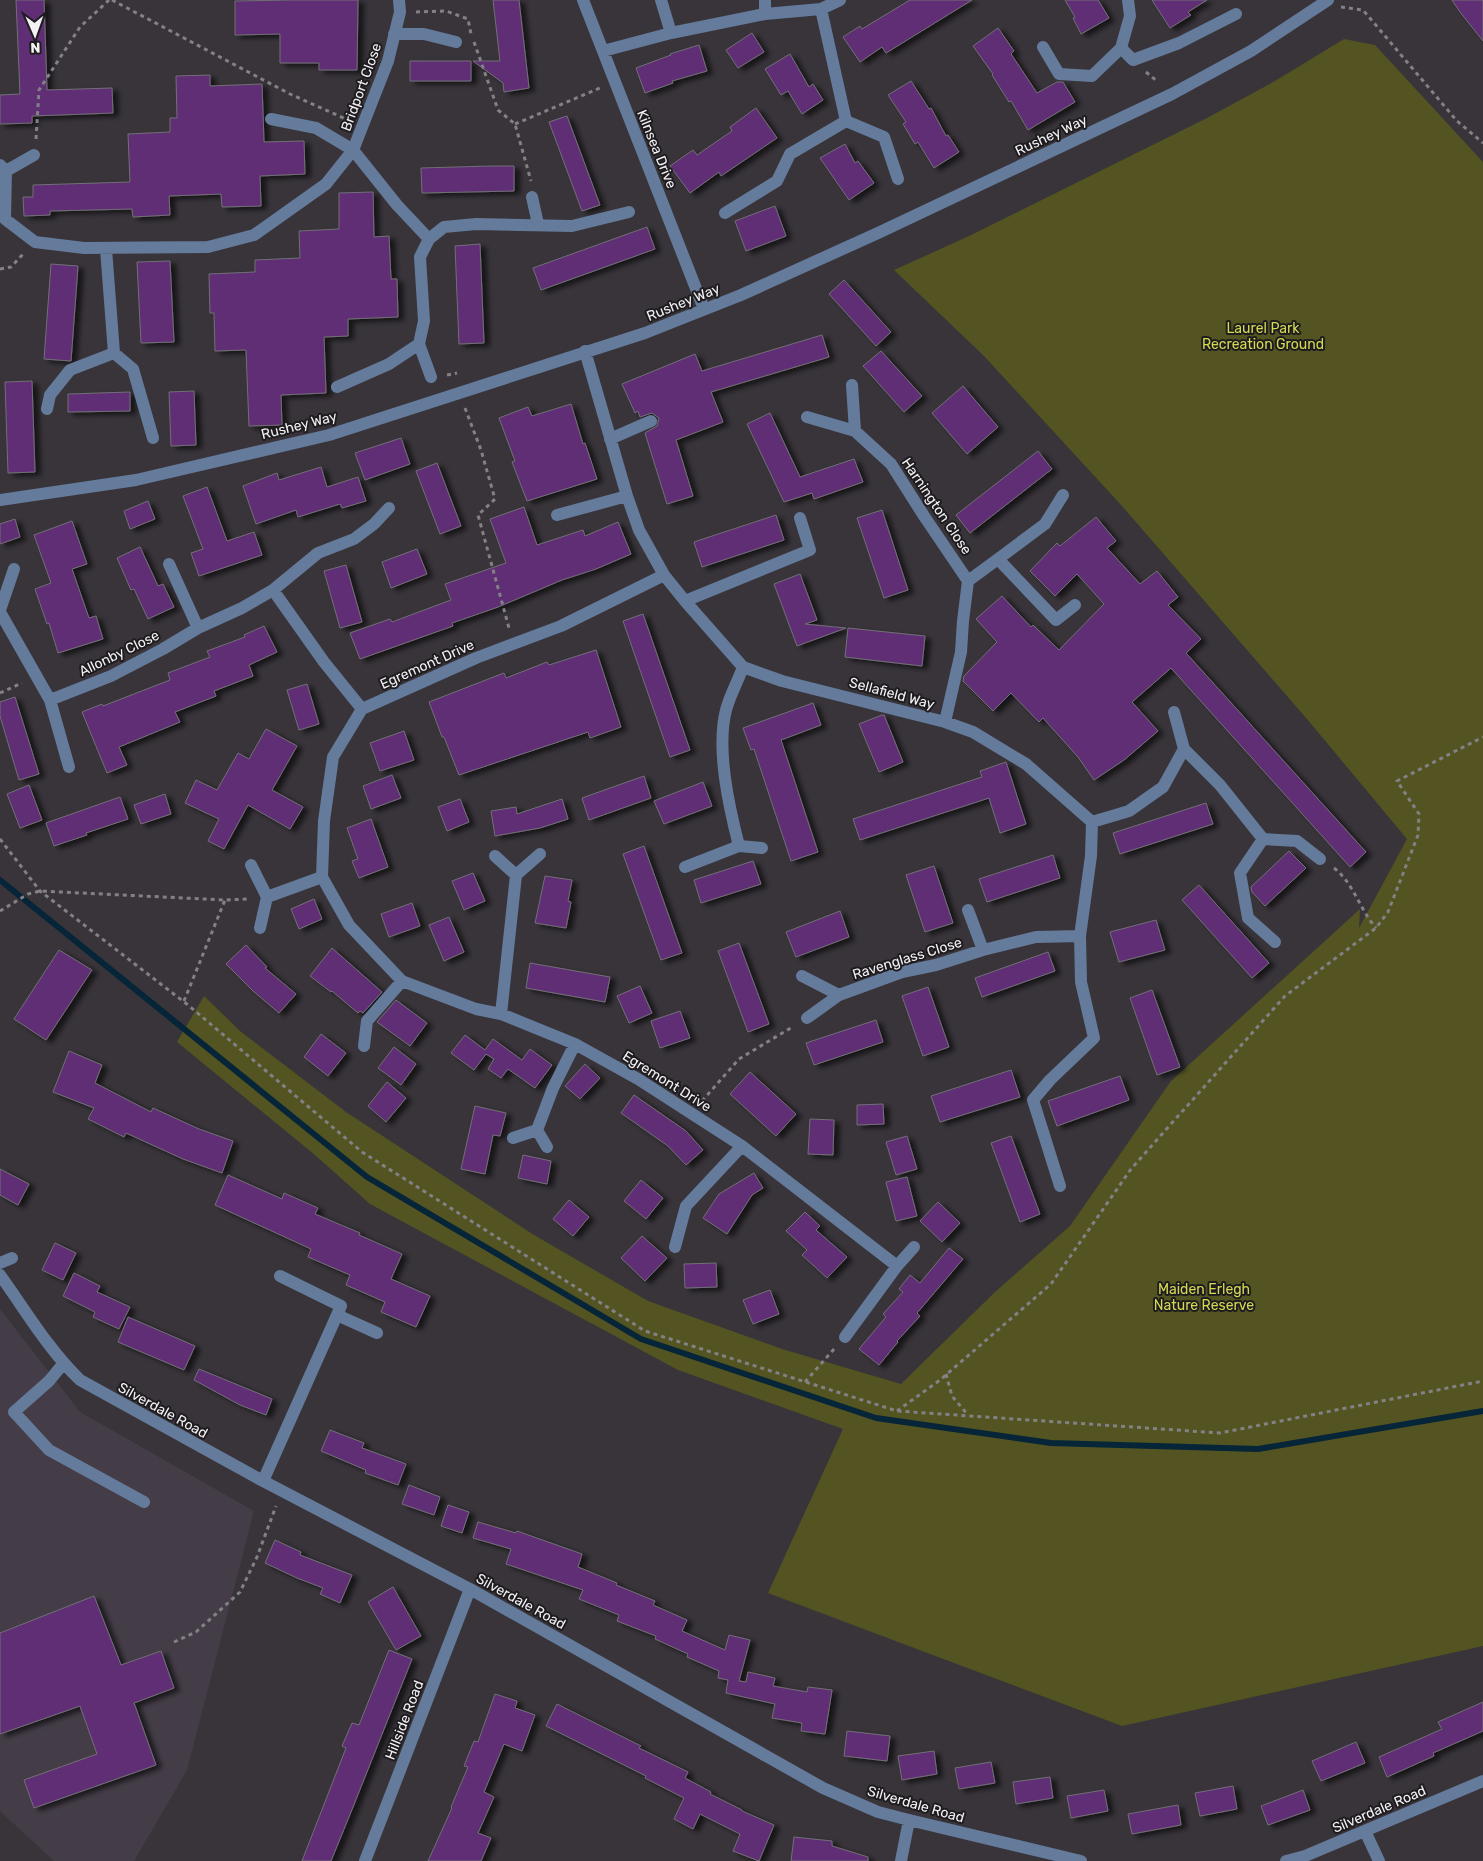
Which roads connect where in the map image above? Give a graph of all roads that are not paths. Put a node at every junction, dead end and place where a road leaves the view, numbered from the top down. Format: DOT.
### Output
graph roads {
  1 [pos="583,0"];
  2 [pos="661,0"];
  3 [pos="765,0"];
  4 [pos="840,0"];
  5 [pos="1128,0"];
  6 [pos="1328,0"];
  7 [pos="399,6"];
  8 [pos="820,10"];
  9 [pos="765,14"];
  10 [pos="1236,14"];
  11 [pos="671,33"];
  12 [pos="394,34"];
  13 [pos="456,42"];
  14 [pos="1043,48"];
  15 [pos="1121,48"];
  16 [pos="603,51"];
  17 [pos="271,120"];
  18 [pos="846,121"];
  19 [pos="353,150"];
  20 [pos="34,156"];
  21 [pos="3,168"];
  22 [pos="898,179"];
  23 [pos="532,197"];
  24 [pos="629,212"];
  25 [pos="726,214"];
  26 [pos="538,224"];
  27 [pos="429,239"];
  28 [pos="106,249"];
  29 [pos="704,309"];
  30 [pos="420,344"];
  31 [pos="585,351"];
  32 [pos="114,353"];
  33 [pos="430,377"];
  34 [pos="852,385"];
  35 [pos="337,387"];
  36 [pos="47,409"];
  37 [pos="807,417"];
  38 [pos="651,421"];
  39 [pos="855,431"];
  40 [pos="153,438"];
  41 [pos="610,439"];
  42 [pos="1063,495"];
  43 [pos="626,496"];
  44 [pos="0,500"];
  45 [pos="389,508"];
  46 [pos="557,516"];
  47 [pos="800,518"];
  48 [pos="998,559"];
  49 [pos="169,564"];
  50 [pos="14,569"];
  51 [pos="664,575"];
  52 [pos="968,581"];
  53 [pos="273,590"];
  54 [pos="685,602"];
  55 [pos="1075,605"];
  56 [pos="0,611"];
  57 [pos="198,628"];
  58 [pos="743,667"];
  59 [pos="50,700"];
  60 [pos="362,709"];
  61 [pos="1174,712"];
  62 [pos="945,722"];
  63 [pos="1184,749"];
  64 [pos="69,767"];
  65 [pos="1092,822"];
  66 [pos="1263,839"];
  67 [pos="739,846"];
  68 [pos="762,848"];
  69 [pos="540,854"];
  70 [pos="495,856"];
  71 [pos="1320,859"];
  72 [pos="251,865"];
  73 [pos="685,867"];
  74 [pos="516,875"];
  75 [pos="322,877"];
  76 [pos="267,897"];
  77 [pos="968,910"];
  78 [pos="260,928"];
  79 [pos="1080,936"];
  80 [pos="1275,942"];
  81 [pos="983,950"];
  82 [pos="802,976"];
  83 [pos="402,981"];
  84 [pos="839,994"];
  85 [pos="500,1014"];
  86 [pos="807,1018"];
  87 [pos="575,1044"];
  88 [pos="364,1046"];
  89 [pos="537,1130"];
  90 [pos="513,1138"];
  91 [pos="742,1146"];
  92 [pos="547,1147"];
  93 [pos="1060,1186"];
  94 [pos="675,1247"];
  95 [pos="914,1247"];
  96 [pos="12,1258"];
  97 [pos="0,1263"];
  98 [pos="897,1266"];
  99 [pos="0,1275"];
  100 [pos="280,1276"];
  101 [pos="337,1315"];
  102 [pos="377,1333"];
  103 [pos="845,1337"];
  104 [pos="63,1364"];
  105 [pos="263,1481"];
  106 [pos="144,1502"];
  107 [pos="470,1589"];
  108 [pos="1483,1782"];
  109 [pos="909,1820"];
  110 [pos="1365,1831"];
  111 [pos="365,1861"];
  112 [pos="901,1861"];
  113 [pos="1081,1861"];
  114 [pos="1286,1861"];
  115 [pos="1379,1861"];
  1 -- 16 [label="street, Kilnsea Drive"];
  2 -- 11 [label="street"];
  3 -- 9 [label="street"];
  4 -- 8 [label="street"];
  5 -- 15 [label="street"];
  6 -- 29 [label="street, Rushey Way"];
  7 -- 12 [label="street, Bridport Close"];
  8 -- 9 [label="street"];
  8 -- 18 [label="street"];
  9 -- 11 [label="street"];
  10 -- 15 [label="street"];
  11 -- 16 [label="street"];
  12 -- 13 [label="street, Bridport Close"];
  12 -- 19 [label="street, Bridport Close"];
  14 -- 15 [label="street"];
  16 -- 29 [label="street, Kilnsea Drive"];
  17 -- 19 [label="street, Bridport Close"];
  18 -- 22 [label="street"];
  18 -- 25 [label="street"];
  19 -- 27 [label="street, Bridport Close"];
  19 -- 28 [label="street, Bridport Close"];
  20 -- 21 [label="street"];
  21 -- 28 [label="street, Bridport Close"];
  23 -- 26 [label="street"];
  24 -- 26 [label="street"];
  26 -- 27 [label="street"];
  27 -- 30 [label="street"];
  28 -- 32 [label="street"];
  29 -- 31 [label="street, Rushey Way"];
  30 -- 33 [label="street"];
  30 -- 35 [label="street"];
  31 -- 41 [label="street, Sellafield Way"];
  31 -- 44 [label="street, Rushey Way"];
  32 -- 36 [label="street"];
  32 -- 40 [label="street"];
  34 -- 39 [label="street"];
  37 -- 39 [label="street, Harnington Close"];
  38 -- 41 [label="street"];
  39 -- 52 [label="street, Harnington Close"];
  41 -- 43 [label="street, Sellafield Way"];
  42 -- 48 [label="street"];
  43 -- 46 [label="street"];
  43 -- 51 [label="street, Sellafield Way"];
  45 -- 53 [label="street, Allonby Close"];
  47 -- 54 [label="street"];
  48 -- 52 [label="street"];
  48 -- 55 [label="street"];
  49 -- 57 [label="street"];
  50 -- 56 [label="street"];
  51 -- 54 [label="street, Sellafield Way"];
  51 -- 60 [label="street, Egremont Drive"];
  52 -- 62 [label="street"];
  53 -- 57 [label="street, Allonby Close"];
  53 -- 60 [label="street"];
  54 -- 58 [label="street, Sellafield Way"];
  56 -- 59 [label="street"];
  57 -- 59 [label="street, Allonby Close"];
  58 -- 62 [label="street, Sellafield Way"];
  58 -- 67 [label="street"];
  59 -- 64 [label="street"];
  60 -- 75 [label="street"];
  61 -- 63 [label="street"];
  62 -- 65 [label="street, Sellafield Way"];
  63 -- 65 [label="street"];
  63 -- 66 [label="street"];
  65 -- 79 [label="street"];
  66 -- 71 [label="street"];
  66 -- 80 [label="street"];
  67 -- 68 [label="street"];
  67 -- 73 [label="street"];
  69 -- 74 [label="street"];
  70 -- 74 [label="street"];
  72 -- 76 [label="street"];
  74 -- 85 [label="street"];
  75 -- 76 [label="street"];
  75 -- 83 [label="street, Egremont Drive"];
  76 -- 78 [label="street"];
  77 -- 81 [label="street, Ravenglass Close"];
  79 -- 81 [label="street, Ravenglass Close"];
  79 -- 93 [label="street"];
  81 -- 84 [label="street, Ravenglass Close"];
  82 -- 84 [label="street, Ravenglass Close"];
  83 -- 85 [label="street, Egremont Drive"];
  83 -- 88 [label="street"];
  84 -- 86 [label="street, Ravenglass Close"];
  85 -- 87 [label="street, Egremont Drive"];
  87 -- 89 [label="street"];
  87 -- 91 [label="street, Egremont Drive"];
  89 -- 90 [label="street"];
  89 -- 92 [label="street"];
  91 -- 94 [label="street"];
  91 -- 98 [label="street, Egremont Drive"];
  95 -- 98 [label="street"];
  96 -- 97 [label="street"];
  98 -- 103 [label="street"];
  99 -- 104 [label="street, Silverdale Road"];
  100 -- 101 [label="street"];
  101 -- 102 [label="street"];
  101 -- 105 [label="street"];
  104 -- 105 [label="street, Silverdale Road"];
  104 -- 106 [label="street"];
  105 -- 107 [label="street, Silverdale Road"];
  107 -- 109 [label="street, Silverdale Road"];
  107 -- 111 [label="street, Hillside Road"];
  108 -- 110 [label="street, Silverdale Road"];
  109 -- 112 [label="street"];
  109 -- 113 [label="street, Silverdale Road"];
  110 -- 114 [label="street, Silverdale Road"];
  110 -- 115 [label="street"];
}
